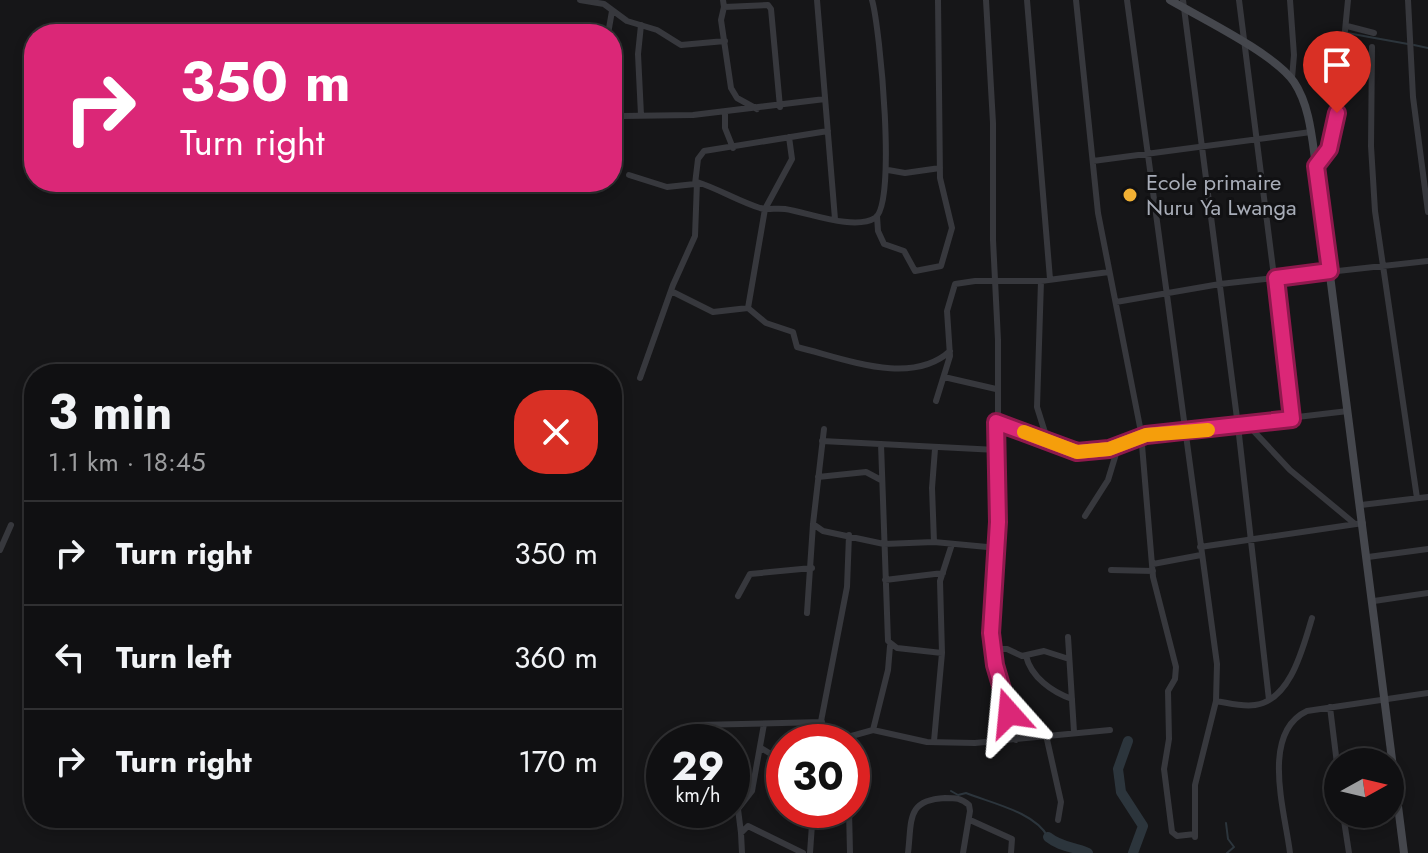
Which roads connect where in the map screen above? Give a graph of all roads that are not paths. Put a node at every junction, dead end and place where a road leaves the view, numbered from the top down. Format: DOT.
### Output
graph roads {
  1 [pos="580,0"];
  2 [pos="817,0"];
  3 [pos="872,0"];
  4 [pos="938,0"];
  5 [pos="986,0"];
  6 [pos="1027,0"];
  7 [pos="1076,0"];
  8 [pos="1127,0"];
  9 [pos="1170,0"];
  10 [pos="1239,0"];
  11 [pos="1290,0"];
  12 [pos="1348,0"];
  13 [pos="1408,0"];
  14 [pos="591,2"];
  15 [pos="724,3"];
  16 [pos="768,3"];
  17 [pos="1183,4"];
  18 [pos="612,11"];
  19 [pos="610,24"];
  20 [pos="641,25"];
  21 [pos="1347,26"];
  22 [pos="1374,33"];
  23 [pos="725,41"];
  24 [pos="1243,42"];
  25 [pos="1372,47"];
  26 [pos="1292,78"];
  27 [pos="825,99"];
  28 [pos="780,107"];
  29 [pos="757,109"];
  30 [pos="725,112"];
  31 [pos="641,115"];
  32 [pos="622,116"];
  33 [pos="828,131"];
  34 [pos="1311,132"];
  35 [pos="789,137"];
  36 [pos="1254,139"];
  37 [pos="1201,146"];
  38 [pos="733,148"];
  39 [pos="1147,154"];
  40 [pos="1093,161"];
  41 [pos="1316,166"];
  42 [pos="940,168"];
  43 [pos="888,170"];
  44 [pos="629,175"];
  45 [pos="697,182"];
  46 [pos="765,209"];
  47 [pos="1428,212"];
  48 [pos="877,216"];
  49 [pos="835,219"];
  50 [pos="1428,261"];
  51 [pos="1382,265"];
  52 [pos="1330,271"];
  53 [pos="1109,272"];
  54 [pos="1276,278"];
  55 [pos="1050,279"];
  56 [pos="995,280"];
  57 [pos="1041,281"];
  58 [pos="1220,284"];
  59 [pos="671,291"];
  60 [pos="1166,293"];
  61 [pos="1116,302"];
  62 [pos="748,308"];
  63 [pos="950,351"];
  64 [pos="944,377"];
  65 [pos="640,378"];
  66 [pos="996,389"];
  67 [pos="936,401"];
  68 [pos="1348,411"];
  69 [pos="1292,419"];
  70 [pos="996,422"];
  71 [pos="1248,425"];
  72 [pos="1238,426"];
  73 [pos="824,429"];
  74 [pos="1185,433"];
  75 [pos="1144,437"];
  76 [pos="822,441"];
  77 [pos="1048,442"];
  78 [pos="881,444"];
  79 [pos="1119,444"];
  80 [pos="935,449"];
  81 [pos="997,450"];
  82 [pos="818,477"];
  83 [pos="881,480"];
  84 [pos="1428,497"];
  85 [pos="1417,498"];
  86 [pos="1361,505"];
  87 [pos="1085,516"];
  88 [pos="813,524"];
  89 [pos="1359,524"];
  90 [pos="11,525"];
  91 [pos="849,535"];
  92 [pos="1251,541"];
  93 [pos="934,542"];
  94 [pos="884,544"];
  95 [pos="952,544"];
  96 [pos="998,548"];
  97 [pos="1428,549"];
  98 [pos="0,550"];
  99 [pos="1200,551"];
  100 [pos="1368,557"];
  101 [pos="812,568"];
  102 [pos="1153,568"];
  103 [pos="1111,570"];
  104 [pos="943,573"];
  105 [pos="885,580"];
  106 [pos="1428,593"];
  107 [pos="738,596"];
  108 [pos="1374,601"];
  109 [pos="807,613"];
  110 [pos="1312,618"];
  111 [pos="1068,637"];
  112 [pos="890,646"];
  113 [pos="993,649"];
  114 [pos="942,653"];
  115 [pos="1026,656"];
  116 [pos="1069,659"];
  117 [pos="1428,693"];
  118 [pos="1072,699"];
  119 [pos="1386,699"];
  120 [pos="1269,700"];
  121 [pos="1216,701"];
  122 [pos="1330,707"];
  123 [pos="822,722"];
  124 [pos="750,724"];
  125 [pos="764,724"];
  126 [pos="873,730"];
  127 [pos="1110,730"];
  128 [pos="870,731"];
  129 [pos="1074,732"];
  130 [pos="1046,735"];
  131 [pos="1016,740"];
  132 [pos="934,741"];
  133 [pos="761,748"];
  134 [pos="1335,748"];
  135 [pos="766,751"];
  136 [pos="970,820"];
  137 [pos="1058,820"];
  138 [pos="812,828"];
  139 [pos="849,828"];
  140 [pos="1345,828"];
  141 [pos="741,833"];
  142 [pos="742,853"];
  143 [pos="803,853"];
  144 [pos="810,853"];
  145 [pos="850,853"];
  146 [pos="908,853"];
  147 [pos="963,853"];
  148 [pos="1011,853"];
  149 [pos="1290,853"];
  150 [pos="1349,853"];
  151 [pos="1404,853"];
  1 -- 14 [label="street"];
  2 -- 27 [label="street"];
  3 -- 43 [label="street"];
  4 -- 42 [label="street"];
  5 -- 56 [label="street"];
  6 -- 55 [label="street"];
  7 -- 40 [label="street"];
  8 -- 39 [label="street"];
  9 -- 17 [label="street"];
  10 -- 24 [label="street"];
  11 -- 26 [label="street"];
  12 -- 21 [label="street"];
  13 -- 47 [label="street"];
  14 -- 18 [label="street"];
  15 -- 16 [label="street"];
  15 -- 23 [label="street"];
  16 -- 28 [label="street"];
  17 -- 24 [label="street"];
  17 -- 37 [label="street"];
  18 -- 19 [label="street"];
  18 -- 20 [label="street"];
  20 -- 23 [label="street"];
  20 -- 31 [label="street"];
  21 -- 22 [label="street"];
  21 -- 41 [label="street"];
  23 -- 29 [label="street"];
  24 -- 26 [label="street"];
  24 -- 36 [label="street"];
  25 -- 51 [label="street"];
  26 -- 34 [label="street"];
  27 -- 28 [label="street"];
  27 -- 33 [label="street"];
  28 -- 29 [label="street"];
  29 -- 30 [label="street"];
  30 -- 31 [label="street"];
  30 -- 38 [label="street"];
  31 -- 32 [label="street"];
  33 -- 35 [label="street"];
  33 -- 49 [label="street"];
  34 -- 36 [label="street"];
  34 -- 41 [label="street"];
  35 -- 38 [label="street"];
  35 -- 46 [label="street"];
  36 -- 37 [label="street"];
  36 -- 54 [label="street"];
  37 -- 39 [label="street"];
  37 -- 58 [label="street"];
  38 -- 45 [label="street"];
  39 -- 40 [label="street"];
  39 -- 60 [label="street"];
  40 -- 53 [label="street"];
  41 -- 52 [label="street"];
  42 -- 43 [label="street"];
  42 -- 48 [label="street"];
  43 -- 48 [label="street"];
  44 -- 45 [label="street"];
  45 -- 46 [label="street"];
  45 -- 59 [label="street"];
  46 -- 49 [label="street"];
  46 -- 62 [label="street"];
  48 -- 49 [label="street"];
  50 -- 51 [label="street"];
  51 -- 52 [label="street"];
  51 -- 85 [label="street"];
  52 -- 54 [label="street"];
  52 -- 68 [label="street"];
  53 -- 55 [label="street"];
  53 -- 61 [label="street"];
  54 -- 58 [label="street"];
  54 -- 69 [label="street"];
  55 -- 57 [label="street"];
  56 -- 57 [label="street"];
  56 -- 63 [label="street"];
  56 -- 66 [label="street"];
  57 -- 77 [label="street"];
  58 -- 60 [label="street"];
  58 -- 72 [label="street"];
  59 -- 62 [label="street"];
  59 -- 65 [label="street"];
  60 -- 61 [label="street"];
  60 -- 74 [label="street"];
  61 -- 75 [label="street"];
  62 -- 63 [label="street"];
  63 -- 64 [label="street"];
  64 -- 66 [label="street"];
  64 -- 67 [label="street"];
  66 -- 70 [label="street"];
  68 -- 69 [label="street"];
  68 -- 86 [label="street"];
  69 -- 71 [label="street"];
  70 -- 77 [label="street"];
  70 -- 81 [label="street"];
  71 -- 72 [label="street"];
  71 -- 89 [label="street"];
  72 -- 74 [label="street"];
  72 -- 92 [label="street"];
  73 -- 76 [label="street"];
  74 -- 75 [label="street"];
  74 -- 99 [label="street"];
  75 -- 79 [label="street"];
  75 -- 102 [label="street"];
  76 -- 78 [label="street"];
  76 -- 82 [label="street"];
  77 -- 79 [label="street"];
  78 -- 80 [label="street"];
  78 -- 83 [label="street"];
  79 -- 87 [label="street"];
  80 -- 81 [label="street"];
  80 -- 93 [label="street"];
  81 -- 96 [label="street"];
  82 -- 83 [label="street"];
  82 -- 88 [label="street"];
  83 -- 94 [label="street"];
  84 -- 85 [label="street"];
  85 -- 86 [label="street"];
  86 -- 89 [label="street"];
  88 -- 91 [label="street"];
  88 -- 101 [label="street"];
  89 -- 92 [label="street"];
  89 -- 100 [label="street"];
  90 -- 98 [label="street"];
  91 -- 94 [label="street"];
  91 -- 123 [label="street"];
  92 -- 99 [label="street"];
  92 -- 120 [label="street"];
  93 -- 94 [label="street"];
  93 -- 95 [label="street"];
  94 -- 105 [label="street"];
  95 -- 96 [label="street"];
  95 -- 104 [label="street"];
  96 -- 113 [label="street"];
  97 -- 100 [label="street"];
  99 -- 102 [label="street"];
  99 -- 121 [label="street"];
  100 -- 108 [label="street"];
  101 -- 107 [label="street"];
  101 -- 109 [label="street"];
  102 -- 103 [label="street"];
  102 -- 121 [label="street"];
  104 -- 105 [label="street"];
  104 -- 114 [label="street"];
  105 -- 112 [label="street"];
  106 -- 108 [label="street"];
  108 -- 119 [label="street"];
  110 -- 120 [label="street"];
  111 -- 116 [label="street"];
  112 -- 114 [label="street"];
  112 -- 126 [label="street"];
  113 -- 115 [label="street"];
  113 -- 131 [label="street"];
  114 -- 132 [label="street"];
  115 -- 116 [label="street"];
  115 -- 118 [label="street"];
  116 -- 118 [label="street"];
  117 -- 119 [label="street"];
  118 -- 129 [label="street"];
  119 -- 122 [label="street"];
  119 -- 151 [label="street"];
  120 -- 121 [label="street"];
  122 -- 134 [label="street"];
  122 -- 149 [label="street"];
  123 -- 125 [label="street"];
  124 -- 125 [label="street"];
  125 -- 133 [label="street"];
  126 -- 128 [label="street"];
  126 -- 132 [label="street"];
  127 -- 129 [label="street"];
  129 -- 130 [label="street"];
  130 -- 131 [label="street"];
  130 -- 137 [label="street"];
  131 -- 132 [label="street"];
  133 -- 135 [label="street"];
  133 -- 141 [label="street"];
  136 -- 146 [label="street"];
  136 -- 147 [label="street"];
  136 -- 148 [label="street"];
  138 -- 144 [label="street"];
  139 -- 145 [label="street"];
  140 -- 150 [label="street"];
  141 -- 142 [label="street"];
  141 -- 143 [label="street"];
}
